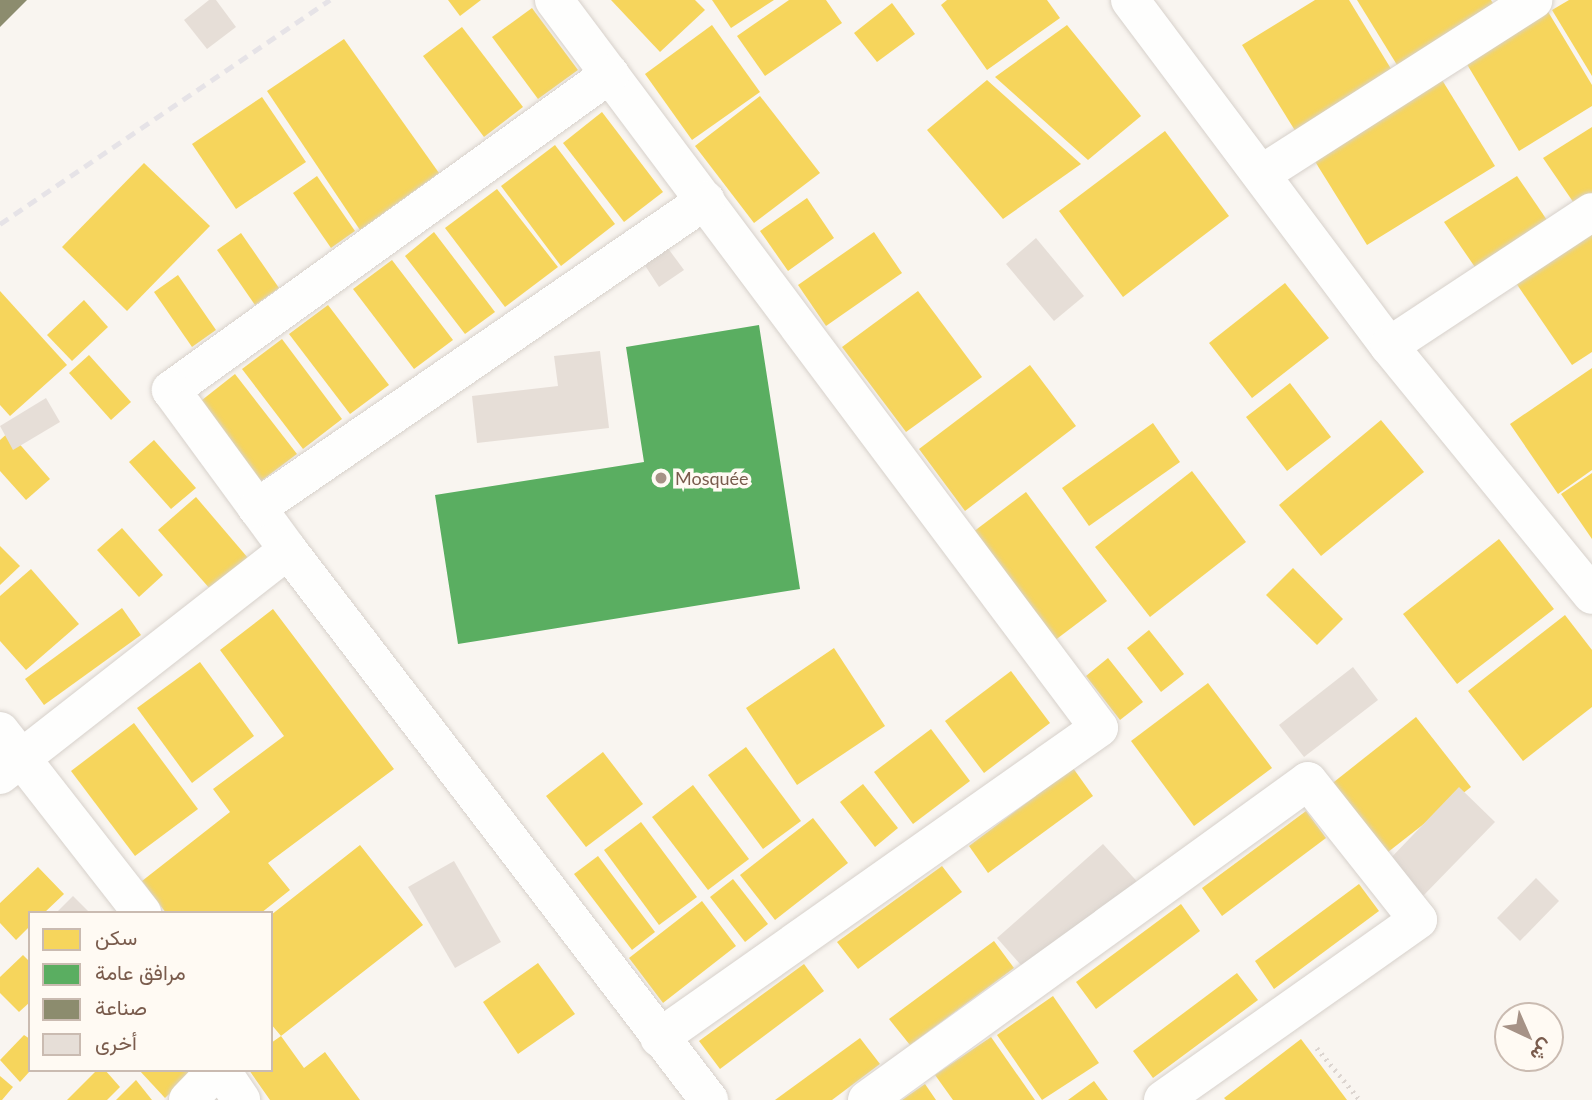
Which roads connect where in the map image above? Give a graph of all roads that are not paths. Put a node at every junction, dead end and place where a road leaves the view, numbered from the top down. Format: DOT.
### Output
graph roads {
  1 [pos="554,0"];
  2 [pos="1129,0"];
  3 [pos="1533,0"];
  4 [pos="610,74"];
  5 [pos="1263,173"];
  6 [pos="706,200"];
  7 [pos="1592,212"];
  8 [pos="1389,346"];
  9 [pos="257,508"];
  10 [pos="288,551"];
  11 [pos="1592,595"];
  12 [pos="6,754"];
  13 [pos="140,911"];
  14 [pos="659,1038"];
  15 [pos="217,1072"];
  16 [pos="221,1072"];
  17 [pos="188,1100"];
  18 [pos="242,1100"];
  19 [pos="709,1100"];
  20 [pos="867,1100"];
  21 [pos="1163,1100"];
  1 -- 4 [label="street"];
  2 -- 5 [label="street"];
  3 -- 5 [label="street"];
  4 -- 6 [label="street"];
  4 -- 9 [label="street"];
  5 -- 8 [label="street"];
  6 -- 9 [label="street"];
  6 -- 14 [label="street"];
  7 -- 8 [label="street"];
  8 -- 11 [label="street"];
  9 -- 10 [label="street"];
  10 -- 12 [label="street"];
  10 -- 14 [label="street"];
  12 -- 13 [label="street"];
  14 -- 19 [label="street"];
  15 -- 17 [label="street"];
  16 -- 18 [label="street"];
  20 -- 21 [label="street"];
}
